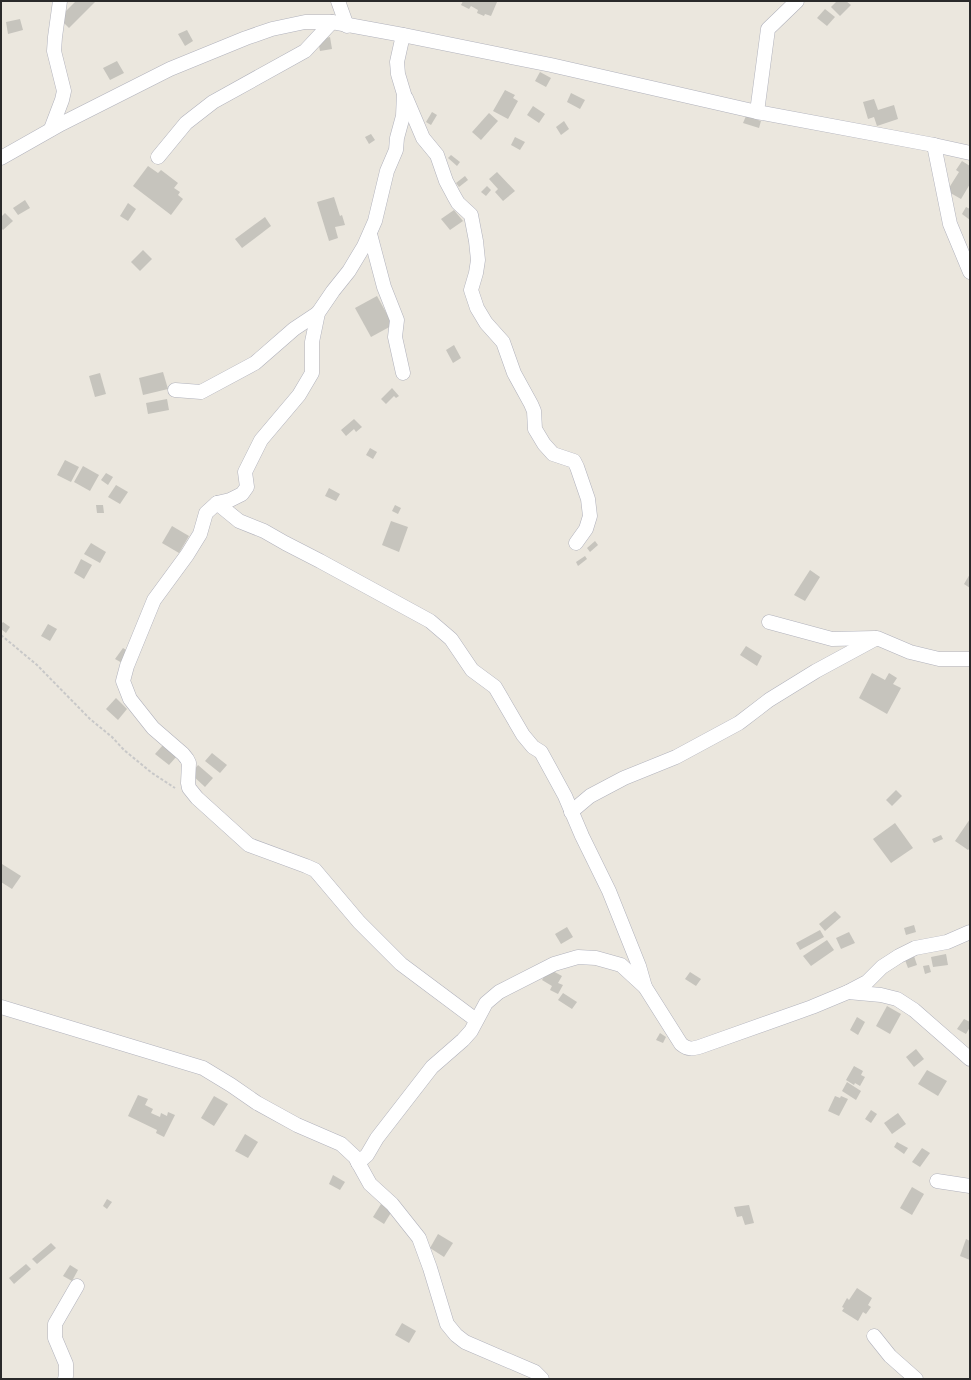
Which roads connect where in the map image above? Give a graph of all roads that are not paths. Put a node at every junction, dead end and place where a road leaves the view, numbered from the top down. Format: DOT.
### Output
graph roads {
  1 [pos="60,1"];
  2 [pos="338,1"];
  3 [pos="797,1"];
  4 [pos="332,22"];
  5 [pos="347,26"];
  6 [pos="403,36"];
  7 [pos="404,94"];
  8 [pos="757,112"];
  9 [pos="51,129"];
  10 [pos="934,145"];
  11 [pos="970,153"];
  12 [pos="158,157"];
  13 [pos="1,158"];
  14 [pos="370,234"];
  15 [pos="970,272"];
  16 [pos="318,313"];
  17 [pos="403,373"];
  18 [pos="175,390"];
  19 [pos="217,503"];
  20 [pos="576,543"];
  21 [pos="769,622"];
  22 [pos="877,638"];
  23 [pos="970,659"];
  24 [pos="571,812"];
  25 [pos="970,932"];
  26 [pos="645,987"];
  27 [pos="848,992"];
  28 [pos="1,1007"];
  29 [pos="476,1020"];
  30 [pos="970,1060"];
  31 [pos="358,1163"];
  32 [pos="937,1181"];
  33 [pos="970,1186"];
  34 [pos="77,1286"];
  35 [pos="874,1336"];
  36 [pos="65,1379"];
  37 [pos="542,1379"];
  38 [pos="916,1379"];
  1 -- 9 [label="street"];
  2 -- 5 [label="street"];
  3 -- 8 [label="street"];
  4 -- 5 [label="street"];
  4 -- 9 [label="street"];
  4 -- 12 [label="street"];
  5 -- 6 [label="street"];
  6 -- 7 [label="street"];
  6 -- 8 [label="street"];
  7 -- 14 [label="street"];
  7 -- 20 [label="street"];
  8 -- 10 [label="street"];
  9 -- 13 [label="street"];
  10 -- 11 [label="street"];
  10 -- 15 [label="street"];
  14 -- 16 [label="street"];
  14 -- 17 [label="street"];
  16 -- 18 [label="street"];
  16 -- 19 [label="street"];
  19 -- 24 [label="street"];
  19 -- 29 [label="street"];
  21 -- 22 [label="street"];
  22 -- 23 [label="street"];
  22 -- 24 [label="street"];
  24 -- 26 [label="street"];
  25 -- 27 [label="street"];
  26 -- 27 [label="street"];
  26 -- 29 [label="street"];
  27 -- 30 [label="street"];
  28 -- 31 [label="street"];
  29 -- 31 [label="street"];
  31 -- 37 [label="street"];
  32 -- 33 [label="street"];
  34 -- 36 [label="street"];
  35 -- 38 [label="street"];
}
